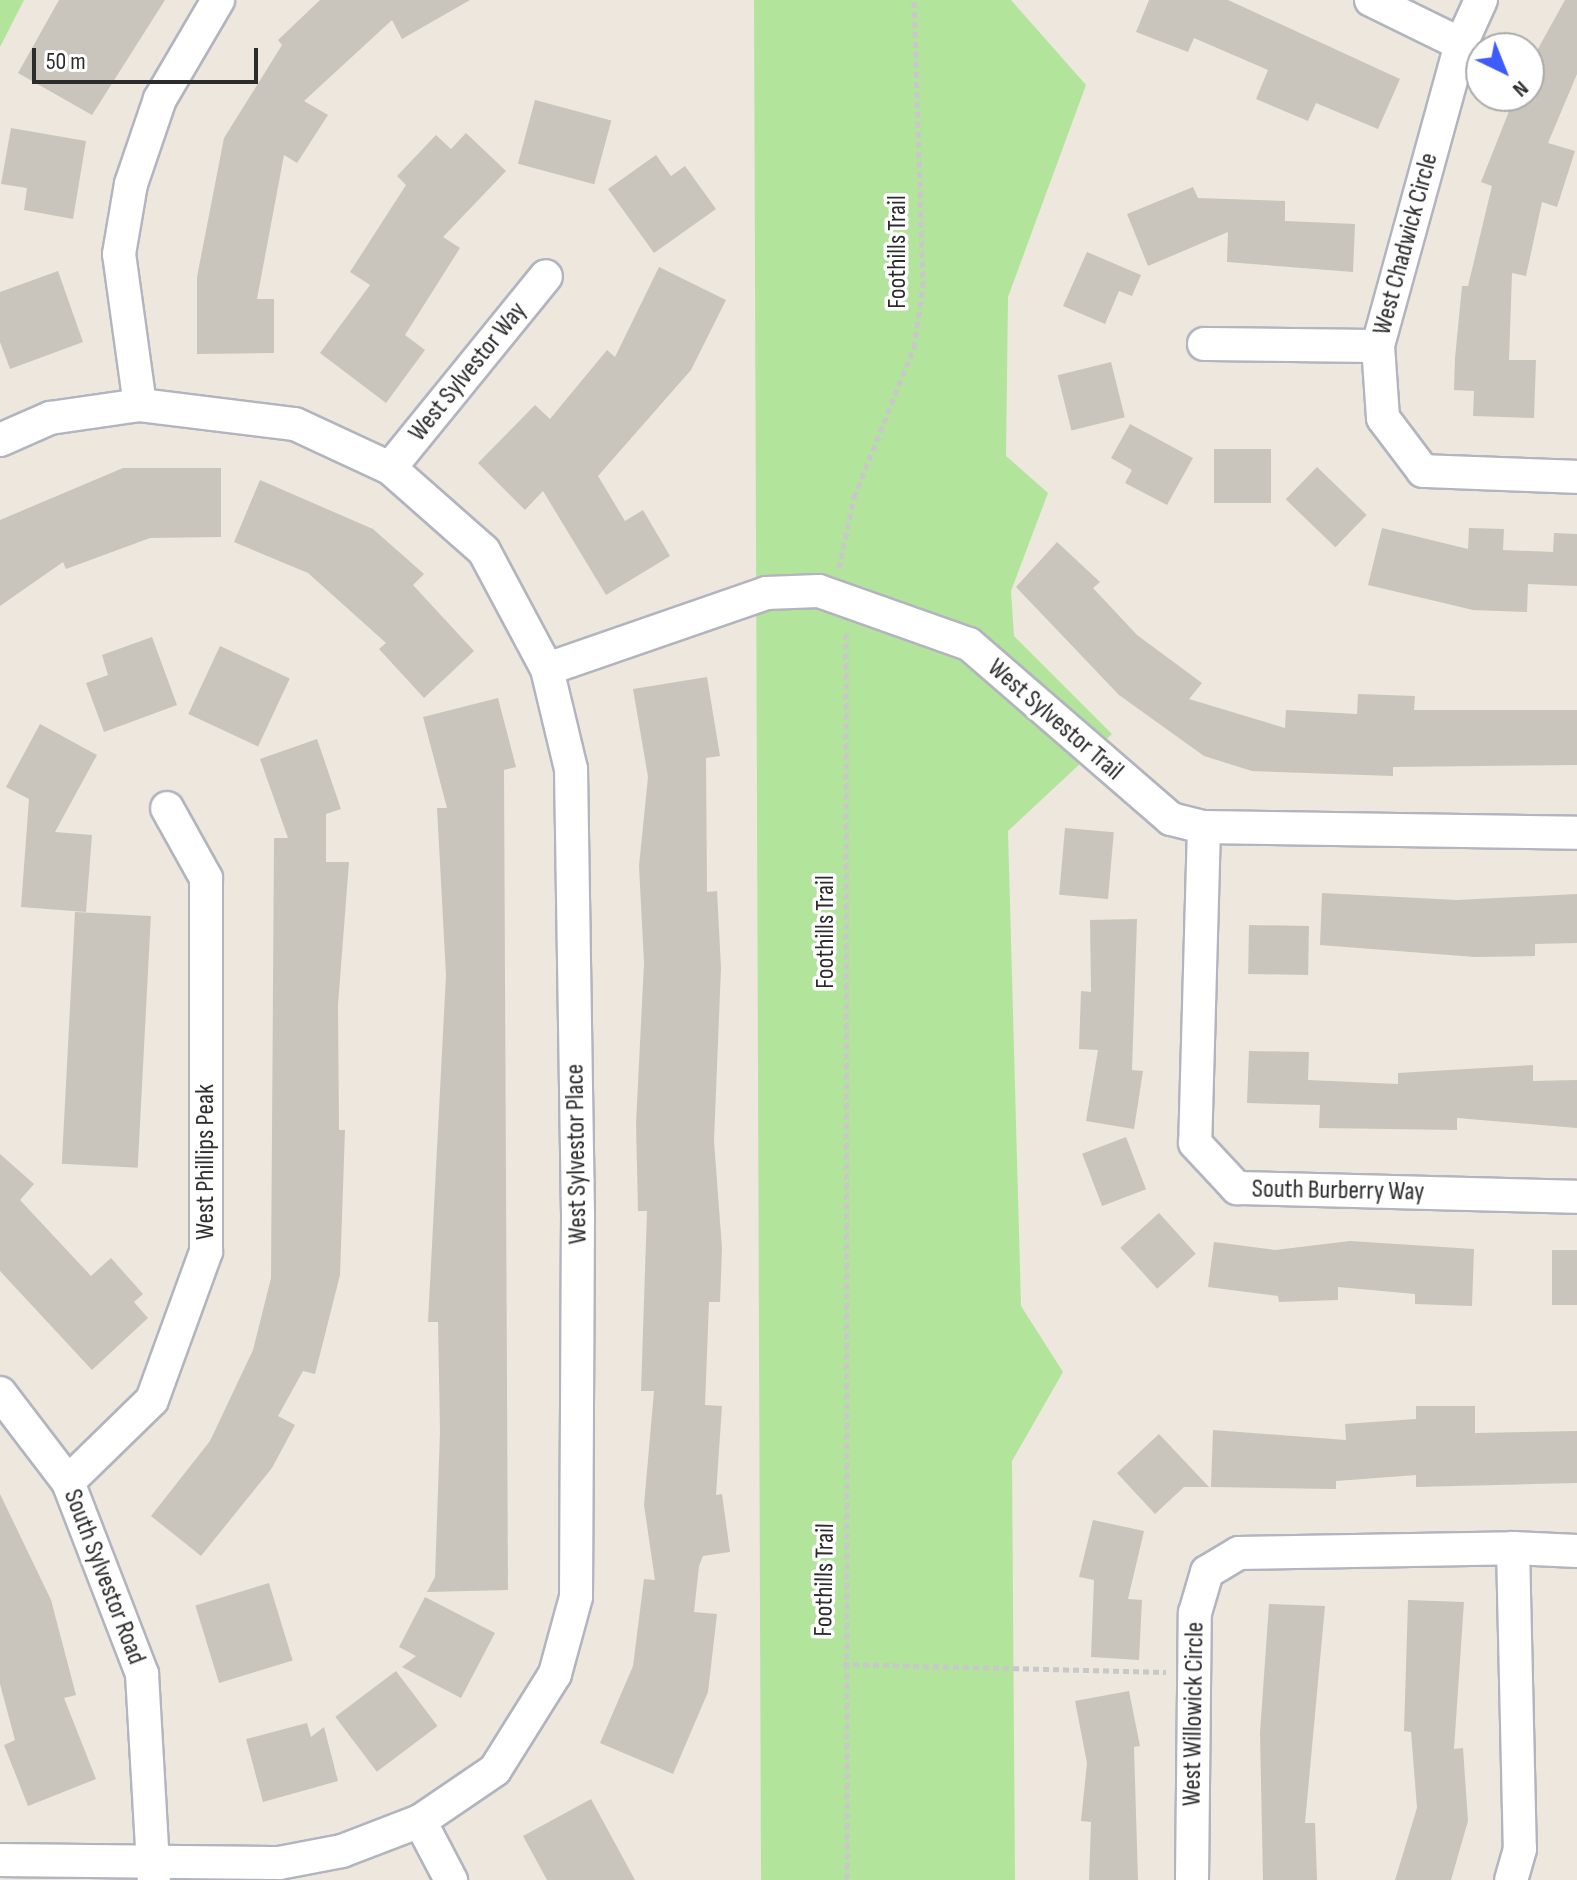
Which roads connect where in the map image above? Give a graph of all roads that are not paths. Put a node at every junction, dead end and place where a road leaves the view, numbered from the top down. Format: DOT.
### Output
graph roads {
  1 [pos="218,0"];
  2 [pos="1371,0"];
  3 [pos="1481,0"];
  4 [pos="1461,44"];
  5 [pos="546,276"];
  6 [pos="1204,344"];
  7 [pos="1378,346"];
  8 [pos="140,405"];
  9 [pos="0,440"];
  10 [pos="390,468"];
  11 [pos="1577,477"];
  12 [pos="547,669"];
  13 [pos="167,808"];
  14 [pos="1204,827"];
  15 [pos="1577,833"];
  16 [pos="1577,1197"];
  17 [pos="0,1393"];
  18 [pos="68,1482"];
  19 [pos="1513,1548"];
  20 [pos="1577,1551"];
  21 [pos="420,1821"];
  22 [pos="0,1860"];
  23 [pos="155,1872"];
  24 [pos="451,1880"];
  25 [pos="1192,1880"];
  26 [pos="1511,1880"];
  1 -- 8 [label="street"];
  2 -- 4 [label="street"];
  3 -- 4 [label="street, West Chadwick Circle"];
  4 -- 7 [label="street, West Chadwick Circle"];
  5 -- 10 [label="street, West Sylvestor Way"];
  6 -- 7 [label="street"];
  7 -- 11 [label="street, West Chadwick Circle"];
  8 -- 9 [label="street, West Sylvestor Place"];
  8 -- 10 [label="street, West Sylvestor Place"];
  10 -- 12 [label="street, West Sylvestor Place"];
  12 -- 14 [label="street, West Sylvestor Trail"];
  12 -- 21 [label="street, West Sylvestor Place"];
  13 -- 18 [label="street, West Phillips Peak"];
  14 -- 15 [label="street, West Sylvestor Trail"];
  14 -- 16 [label="street, South Burberry Way"];
  17 -- 18 [label="street, South Sylvestor Road"];
  18 -- 23 [label="street, South Sylvestor Road"];
  19 -- 20 [label="street, West Willowick Circle"];
  19 -- 25 [label="street, West Willowick Circle"];
  19 -- 26 [label="street"];
  21 -- 23 [label="street, West Sylvestor Place"];
  21 -- 24 [label="street"];
  22 -- 23 [label="street, West Sylvestor Place"];
}
